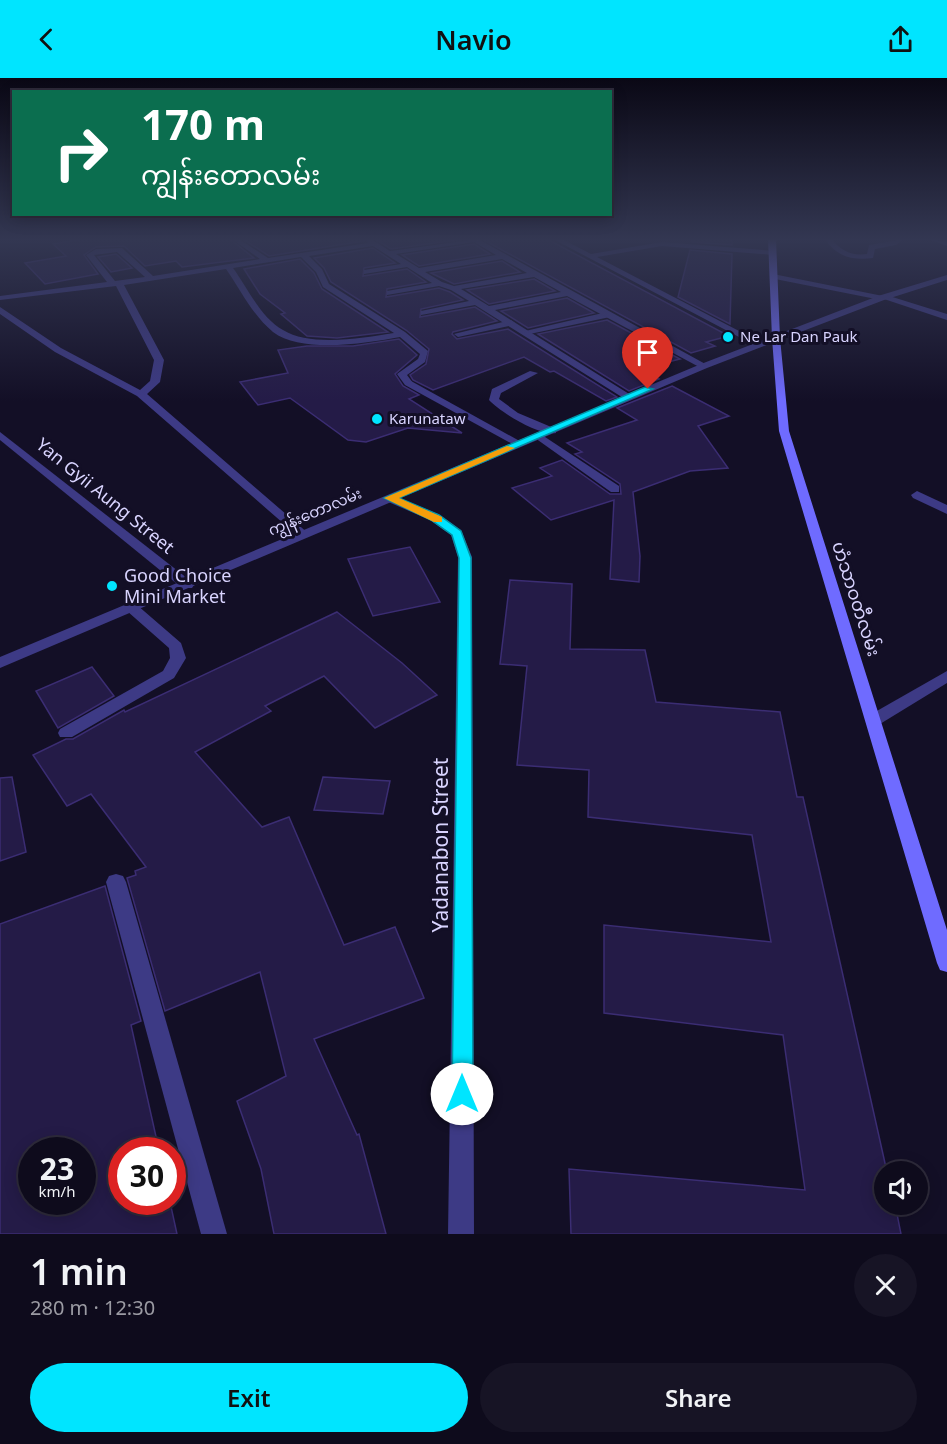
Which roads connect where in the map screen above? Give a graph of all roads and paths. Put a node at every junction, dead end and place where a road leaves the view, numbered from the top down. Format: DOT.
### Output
graph roads {
  1 [pos="42,293"];
  2 [pos="121,293"];
  3 [pos="248,293"];
  4 [pos="338,293"];
  5 [pos="462,293"];
  6 [pos="569,293"];
  7 [pos="662,293"];
  8 [pos="774,293"];
  9 [pos="863,293"];
  10 [pos="897,293"];
  11 [pos="884,297"];
  12 [pos="0,298"];
  13 [pos="477,302"];
  14 [pos="489,309"];
  15 [pos="0,310"];
  16 [pos="424,313"];
  17 [pos="607,315"];
  18 [pos="947,317"];
  19 [pos="511,323"];
  20 [pos="525,332"];
  21 [pos="402,334"];
  22 [pos="458,334"];
  23 [pos="776,338"];
  24 [pos="761,345"];
  25 [pos="704,366"];
  26 [pos="533,373"];
  27 [pos="141,394"];
  28 [pos="630,397"];
  29 [pos="552,431"];
  30 [pos="0,435"];
  31 [pos="539,436"];
  32 [pos="520,444"];
  33 [pos="615,489"];
  34 [pos="917,495"];
  35 [pos="390,498"];
  36 [pos="947,510"];
  37 [pos="303,534"];
  38 [pos="186,585"];
  39 [pos="132,608"];
  40 [pos="2,660"];
  41 [pos="947,676"];
  42 [pos="874,720"];
  43 [pos="66,733"];
  44 [pos="116,882"];
  45 [pos="947,963"];
  46 [pos="214,1234"];
  47 [pos="461,1234"];
  1 -- 12 [label="street"];
  2 -- 27 [label="street"];
  3 -- 21 [label="street"];
  4 -- 21 [label="street"];
  5 -- 13 [label="street"];
  6 -- 14 [label="street"];
  6 -- 17 [label="street"];
  7 -- 24 [label="street"];
  8 -- 23 [label="main road, ဟံသာဝတီလမ်း"];
  9 -- 11 [label="street"];
  10 -- 11 [label="street, ကျွန်းတောလမ်း"];
  11 -- 18 [label="street"];
  11 -- 23 [label="street, ကျွန်းတောလမ်း"];
  13 -- 14 [label="street"];
  13 -- 16 [label="street"];
  14 -- 19 [label="street"];
  15 -- 27 [label="street"];
  17 -- 20 [label="street"];
  17 -- 25 [label="street"];
  19 -- 20 [label="street"];
  19 -- 22 [label="street"];
  20 -- 28 [label="street"];
  21 -- 32 [label="street"];
  23 -- 24 [label="street, ကျွန်းတောလမ်း"];
  23 -- 42 [label="main road, ဟံသာဝတီလမ်း"];
  24 -- 25 [label="street, ကျွန်းတောလမ်း"];
  25 -- 28 [label="street, ကျွန်းတောလမ်း"];
  26 -- 29 [label="street"];
  27 -- 37 [label="street"];
  28 -- 29 [label="street, ကျွန်းတောလမ်း"];
  29 -- 31 [label="street, ကျွန်းတောလမ်း"];
  30 -- 38 [label="street, Yan Gyii Aung Street"];
  31 -- 32 [label="street, ကျွန်းတောလမ်း"];
  31 -- 33 [label="street"];
  32 -- 35 [label="street, ကျွန်းတောလမ်း"];
  34 -- 36 [label="street"];
  35 -- 37 [label="street, ကျွန်းတောလမ်း"];
  35 -- 47 [label="street, Yadanabon Street"];
  37 -- 38 [label="street, ကျွန်းတောလမ်း"];
  38 -- 39 [label="street, ကျွန်းတောလမ်း"];
  39 -- 40 [label="street, ကျွန်းတောလမ်း"];
  39 -- 43 [label="street"];
  41 -- 42 [label="street"];
  42 -- 45 [label="main road, ဟံသာဝတီလမ်း"];
  44 -- 46 [label="street"];
}
